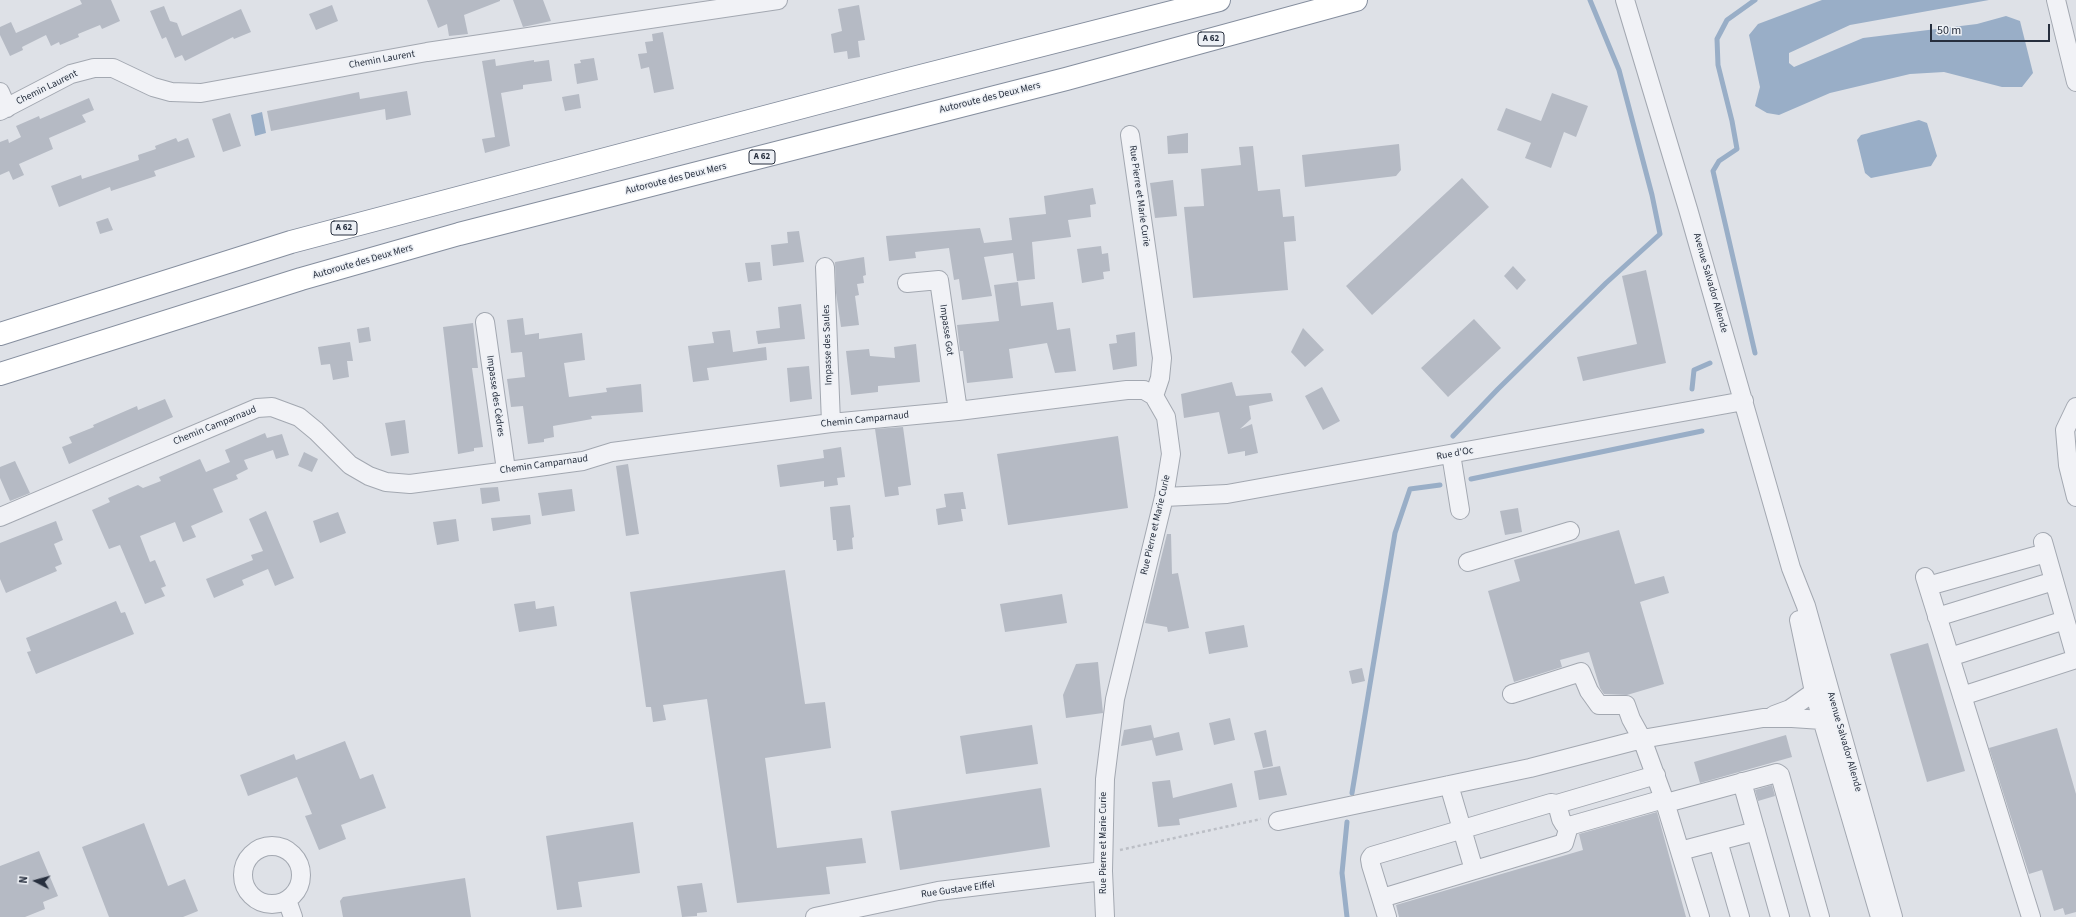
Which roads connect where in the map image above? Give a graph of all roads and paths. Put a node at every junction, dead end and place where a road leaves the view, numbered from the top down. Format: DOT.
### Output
graph roads {
  1 [pos="778,0"];
  2 [pos="1219,0"];
  3 [pos="1356,0"];
  4 [pos="1624,0"];
  5 [pos="2056,0"];
  6 [pos="2076,82"];
  7 [pos="2,104"];
  8 [pos="1130,135"];
  9 [pos="825,267"];
  10 [pos="907,283"];
  11 [pos="485,322"];
  12 [pos="0,334"];
  13 [pos="0,374"];
  14 [pos="1154,396"];
  15 [pos="1744,401"];
  16 [pos="2076,407"];
  17 [pos="958,411"];
  18 [pos="831,423"];
  19 [pos="1451,454"];
  20 [pos="506,470"];
  21 [pos="1164,497"];
  22 [pos="2076,497"];
  23 [pos="1460,510"];
  24 [pos="0,517"];
  25 [pos="1570,531"];
  26 [pos="1468,562"];
  27 [pos="2054,582"];
  28 [pos="1938,617"];
  29 [pos="2065,620"];
  30 [pos="1950,657"];
  31 [pos="2076,659"];
  32 [pos="1822,692"];
  33 [pos="1512,694"];
  34 [pos="1962,696"];
  35 [pos="1829,716"];
  36 [pos="1763,718"];
  37 [pos="1642,739"];
  38 [pos="1656,775"];
  39 [pos="1742,782"];
  40 [pos="1449,785"];
  41 [pos="1664,799"];
  42 [pos="1557,804"];
  43 [pos="1278,821"];
  44 [pos="1569,826"];
  45 [pos="1461,830"];
  46 [pos="1756,831"];
  47 [pos="1718,841"];
  48 [pos="1103,851"];
  49 [pos="1680,851"];
  50 [pos="1474,870"];
  51 [pos="1102,871"];
  52 [pos="1382,898"];
  53 [pos="287,900"];
  54 [pos="293,917"];
  55 [pos="815,917"];
  56 [pos="1105,917"];
  57 [pos="1387,917"];
  58 [pos="1700,917"];
  59 [pos="1740,917"];
  60 [pos="1780,917"];
  61 [pos="1820,917"];
  62 [pos="1880,917"];
  63 [pos="1893,917"];
  64 [pos="2031,917"];
  1 -- 7 [label="street, Chemin Laurent"];
  2 -- 12 [label="highway, A 62"];
  3 -- 13 [label="highway, Autoroute des Deux Mers / A 62"];
  4 -- 15 [label="street, Avenue Salvador Allende"];
  5 -- 6 [label="street"];
  8 -- 14 [label="street, Rue Pierre et Marie Curie"];
  9 -- 18 [label="street, Impasse des Saules"];
  10 -- 17 [label="street, Impasse Got"];
  11 -- 20 [label="street, Impasse des Cèdres"];
  14 -- 17 [label="street, Chemin Camparnaud"];
  14 -- 21 [label="street, Rue Pierre et Marie Curie"];
  15 -- 19 [label="street, Rue d'Oc"];
  15 -- 32 [label="street, Avenue Salvador Allende"];
  16 -- 22 [label="street"];
  17 -- 18 [label="street, Chemin Camparnaud"];
  18 -- 20 [label="street, Chemin Camparnaud"];
  19 -- 21 [label="street, Rue d'Oc"];
  19 -- 23 [label="street"];
  20 -- 24 [label="street, Chemin Camparnaud"];
  21 -- 48 [label="street, Rue Pierre et Marie Curie"];
  25 -- 26 [label="street"];
  27 -- 28 [label="street"];
  27 -- 28 [label="street"];
  27 -- 29 [label="street"];
  28 -- 30 [label="street"];
  29 -- 30 [label="street"];
  29 -- 31 [label="street"];
  30 -- 34 [label="street"];
  31 -- 34 [label="street"];
  32 -- 35 [label="street, Avenue Salvador Allende"];
  32 -- 36 [label="street"];
  33 -- 37 [label="street"];
  34 -- 64 [label="street"];
  35 -- 36 [label="street"];
  35 -- 62 [label="street, Avenue Salvador Allende"];
  35 -- 63 [label="street, Avenue Salvador Allende"];
  36 -- 37 [label="street"];
  37 -- 38 [label="street"];
  37 -- 40 [label="street"];
  38 -- 41 [label="street"];
  38 -- 42 [label="street"];
  39 -- 41 [label="street"];
  39 -- 46 [label="street"];
  39 -- 61 [label="street"];
  40 -- 43 [label="street"];
  40 -- 45 [label="street"];
  41 -- 44 [label="street"];
  41 -- 49 [label="street"];
  42 -- 44 [label="street"];
  42 -- 45 [label="street"];
  43 -- 48 [label="path"];
  44 -- 50 [label="street"];
  45 -- 50 [label="street"];
  45 -- 52 [label="street"];
  46 -- 47 [label="street"];
  46 -- 60 [label="street"];
  47 -- 49 [label="street"];
  47 -- 59 [label="street"];
  48 -- 51 [label="street, Rue Pierre et Marie Curie"];
  49 -- 58 [label="street"];
  50 -- 52 [label="street"];
  51 -- 55 [label="street, Rue Gustave Eiffel"];
  51 -- 56 [label="street, Rue Pierre et Marie Curie"];
  52 -- 57 [label="street"];
  53 -- 54 [label="street"];
}
